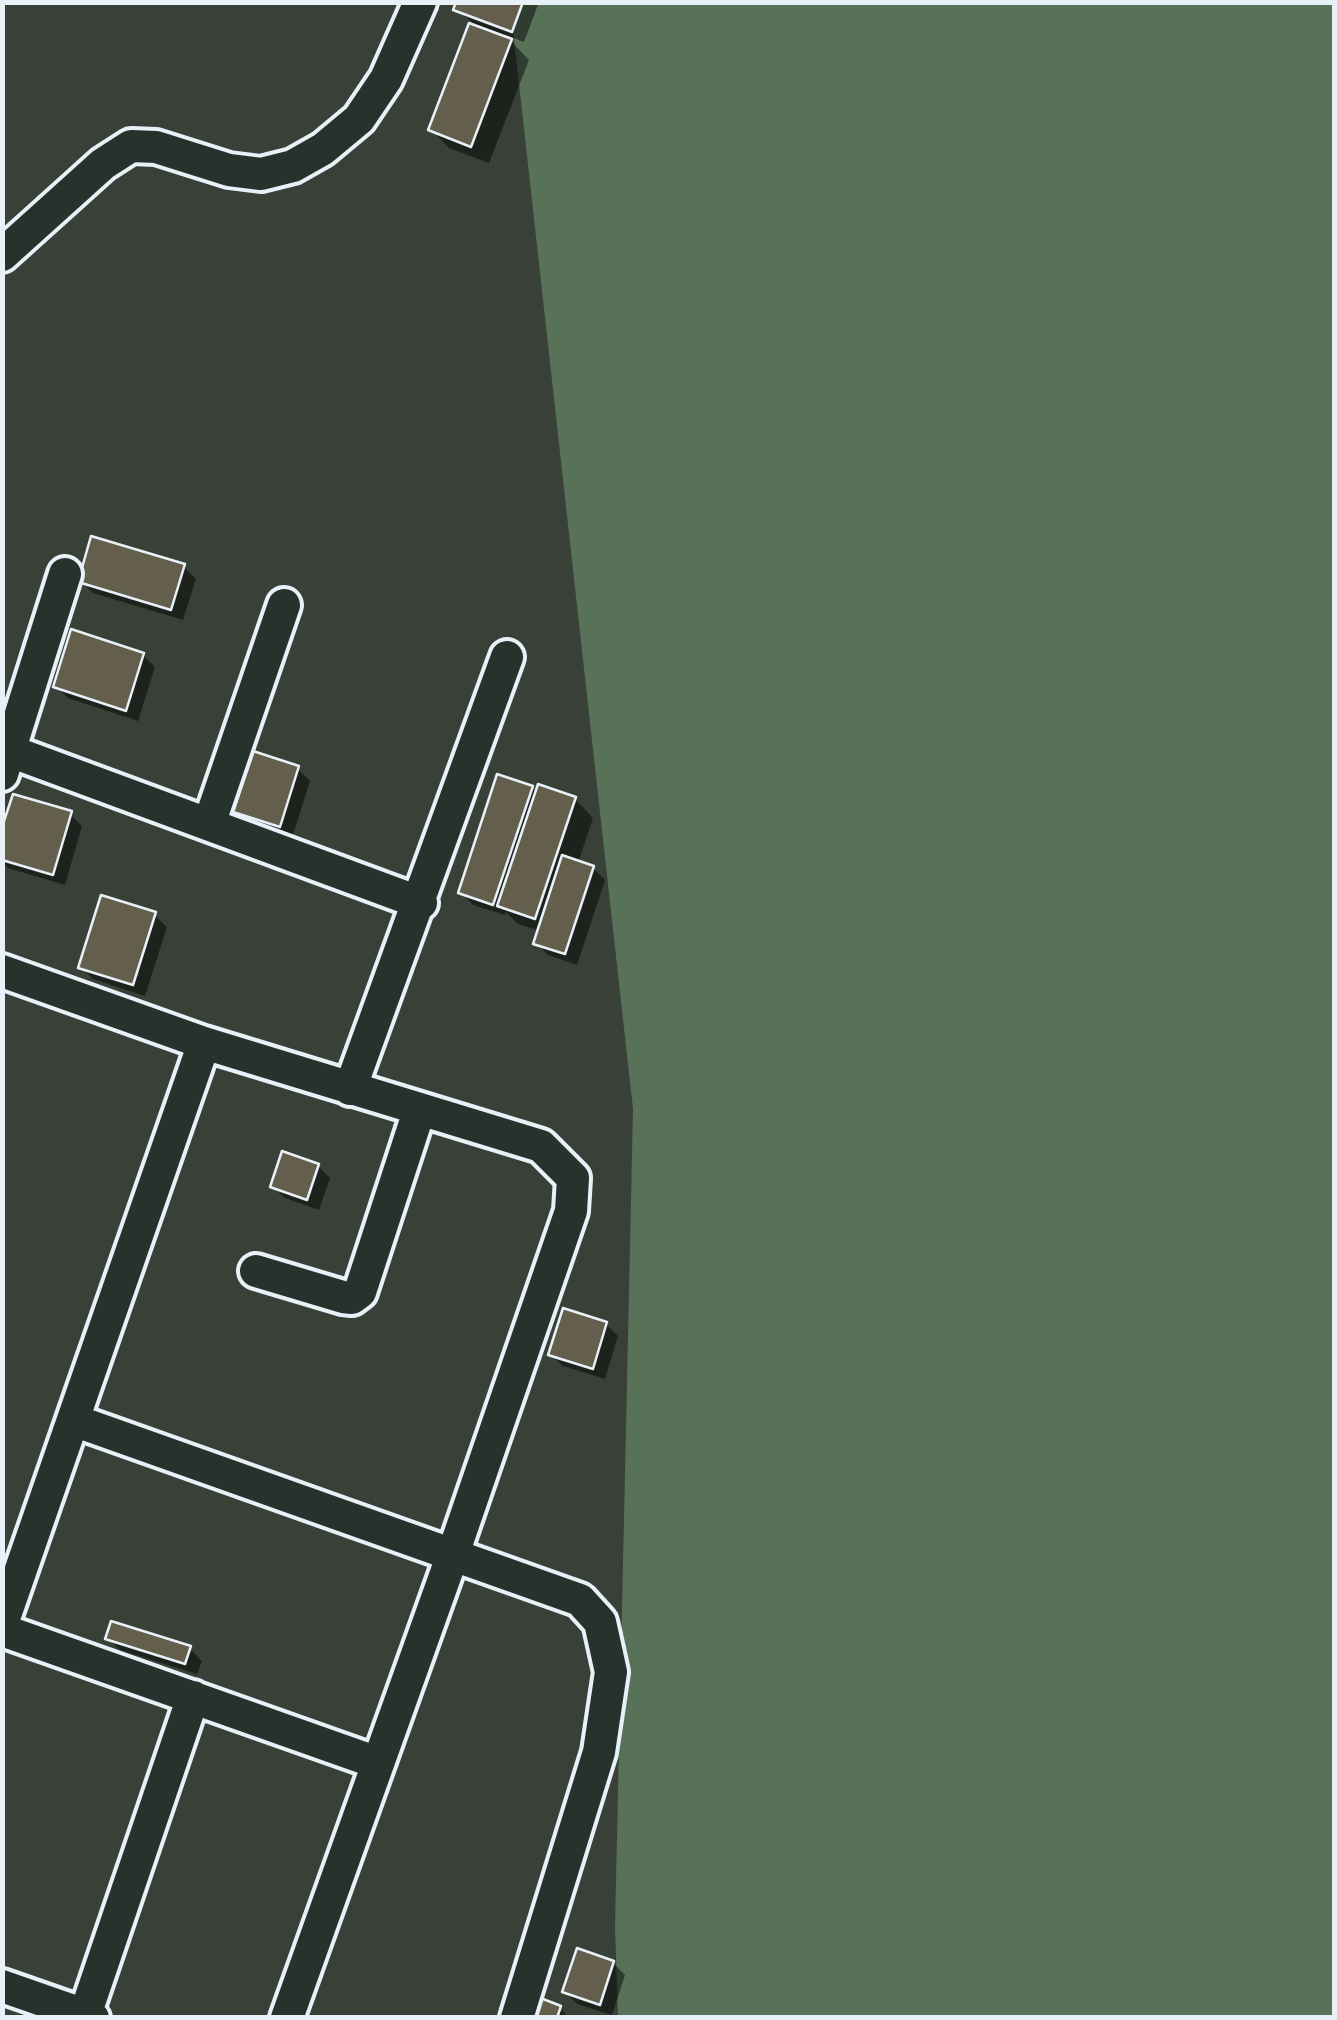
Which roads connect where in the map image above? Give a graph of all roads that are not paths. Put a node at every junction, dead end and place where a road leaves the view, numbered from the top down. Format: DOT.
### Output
graph roads {
  1 [pos="420,2"];
  2 [pos="2,255"];
  3 [pos="65,574"];
  4 [pos="284,605"];
  5 [pos="507,658"];
  6 [pos="6,762"];
  7 [pos="208,824"];
  8 [pos="420,903"];
  9 [pos="2,971"];
  10 [pos="204,1042"];
  11 [pos="350,1089"];
  12 [pos="419,1111"];
  13 [pos="256,1271"];
  14 [pos="73,1420"];
  15 [pos="452,1554"];
  16 [pos="2,1627"];
  17 [pos="193,1698"];
  18 [pos="378,1762"];
  19 [pos="2,1986"];
  20 [pos="89,2016"];
  21 [pos="287,2018"];
  22 [pos="517,2018"];
  1 -- 2 [label="street"];
  3 -- 6 [label="street"];
  4 -- 7 [label="street"];
  5 -- 8 [label="street"];
  6 -- 7 [label="street"];
  7 -- 8 [label="street"];
  8 -- 11 [label="street"];
  9 -- 10 [label="street"];
  10 -- 11 [label="street"];
  10 -- 14 [label="street"];
  11 -- 12 [label="street"];
  12 -- 13 [label="street"];
  12 -- 15 [label="street"];
  14 -- 15 [label="street"];
  14 -- 16 [label="street"];
  15 -- 18 [label="street"];
  15 -- 22 [label="street"];
  16 -- 17 [label="street"];
  17 -- 18 [label="street"];
  17 -- 20 [label="street"];
  18 -- 21 [label="street"];
  19 -- 20 [label="street"];
}
